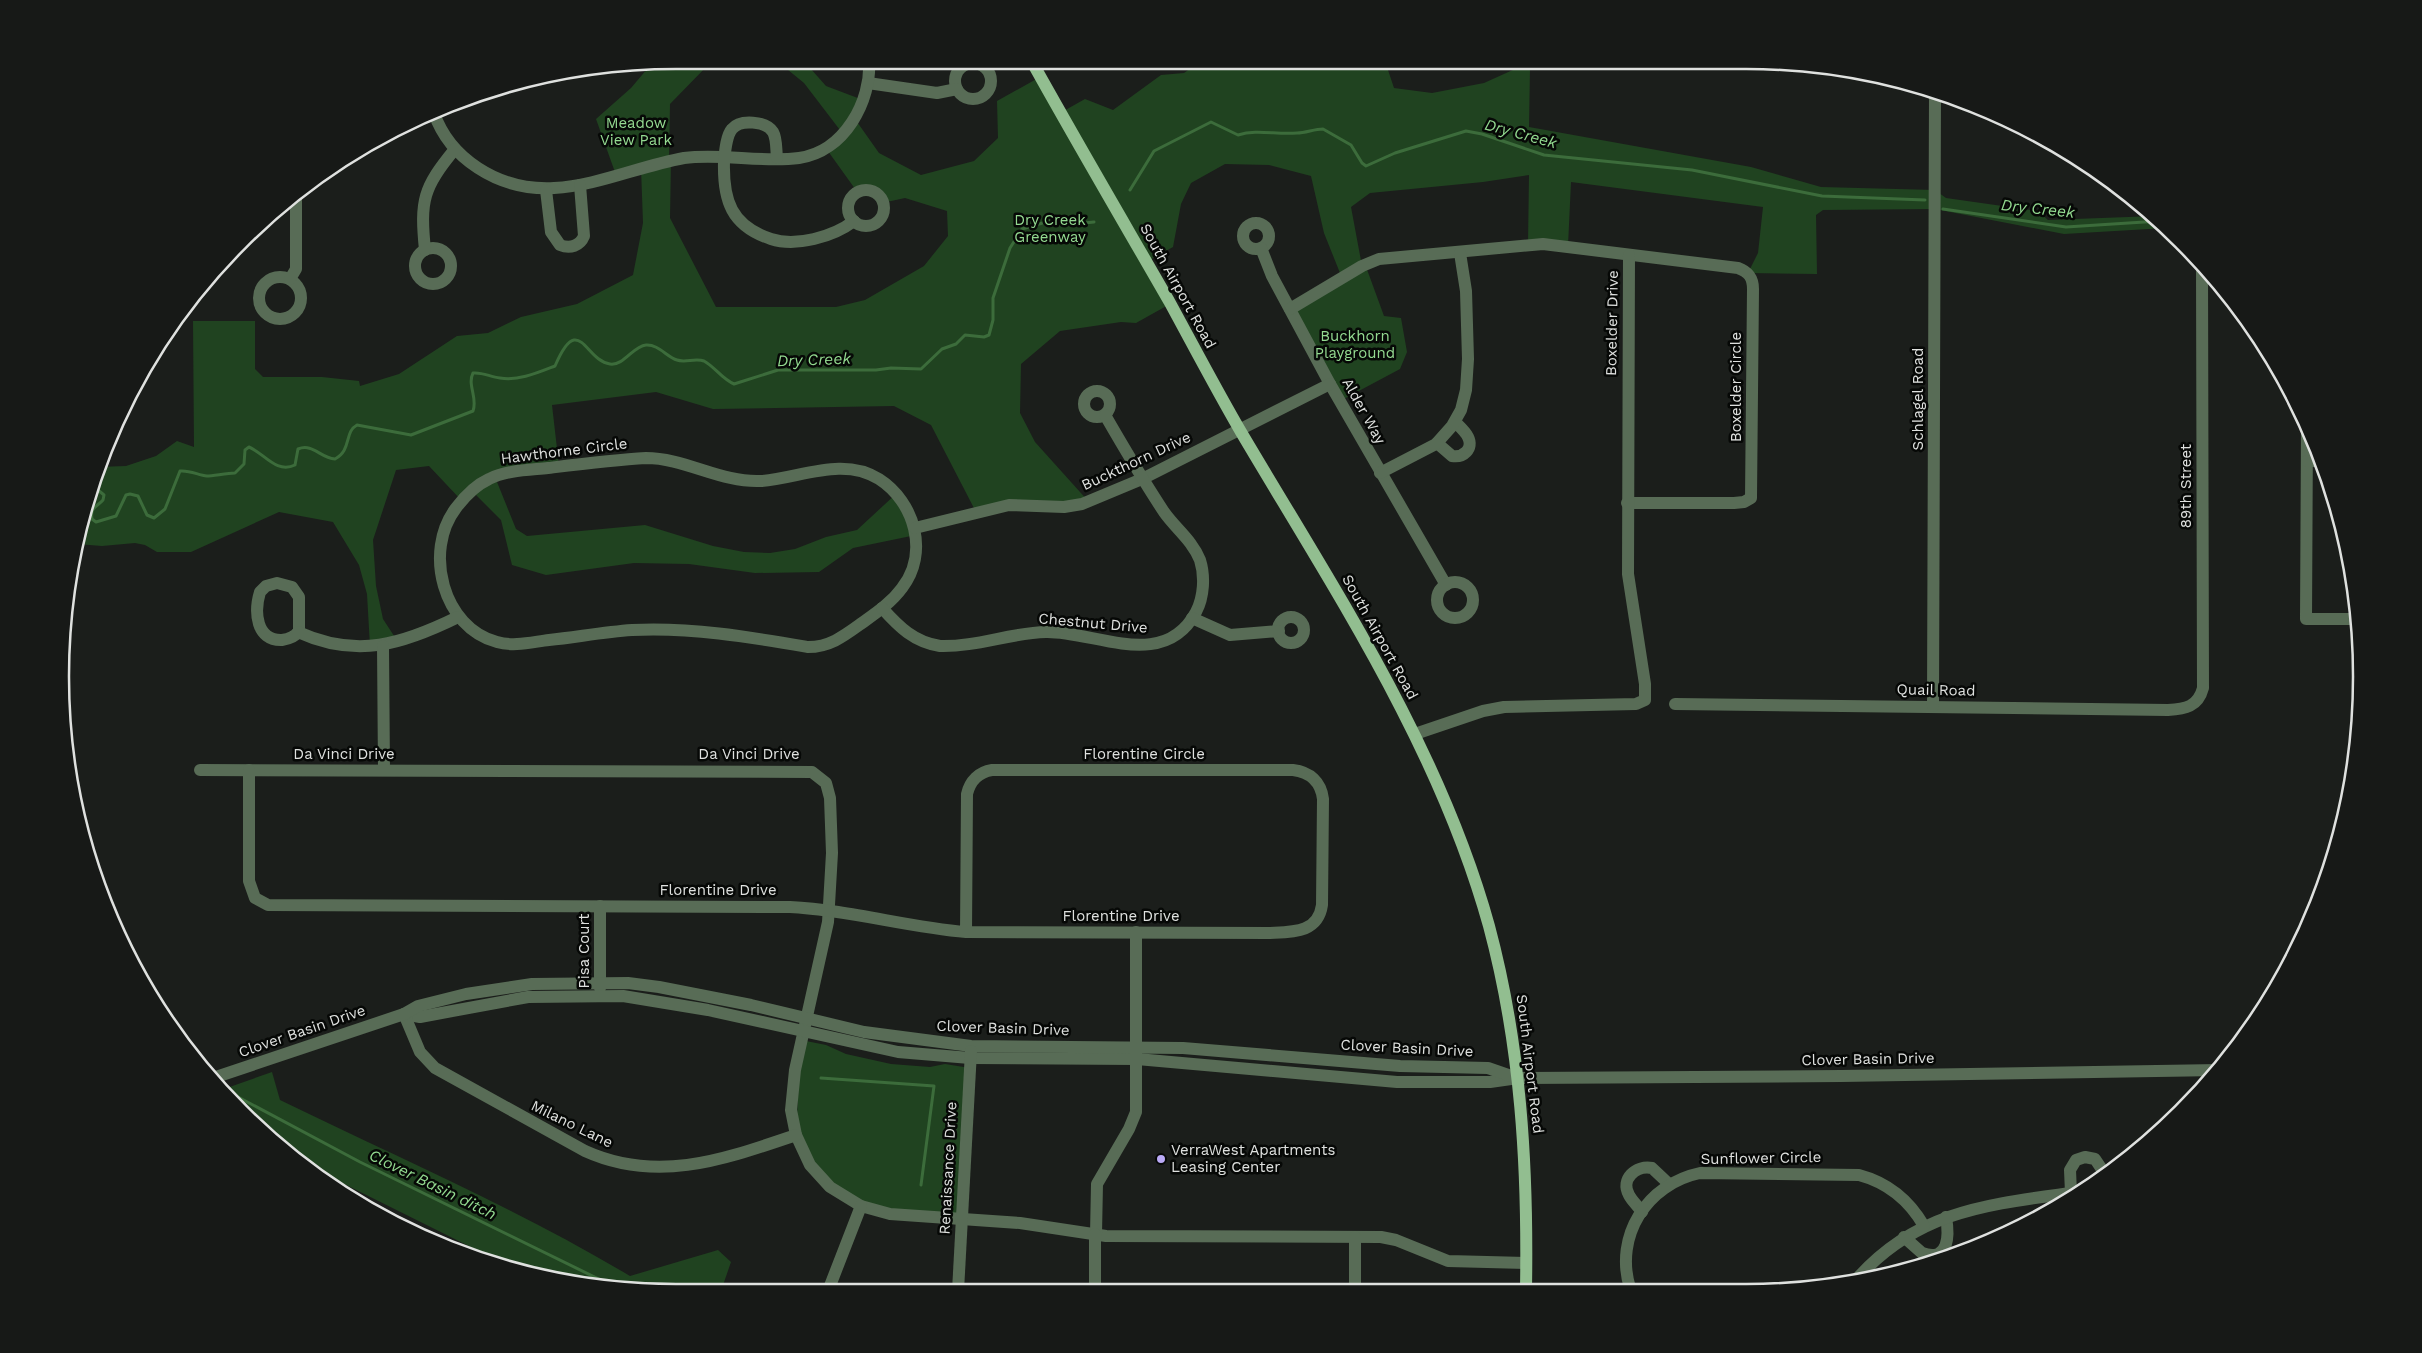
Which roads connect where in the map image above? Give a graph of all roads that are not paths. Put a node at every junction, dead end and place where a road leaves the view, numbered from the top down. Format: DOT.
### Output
graph roads {
  1 [pos="869,69"];
  2 [pos="1036,69"];
  3 [pos="868,83"];
  4 [pos="957,89"];
  5 [pos="1934,99"];
  6 [pos="437,118"];
  7 [pos="455,149"];
  8 [pos="724,156"];
  9 [pos="777,158"];
  10 [pos="580,185"];
  11 [pos="546,190"];
  12 [pos="296,203"];
  13 [pos="854,221"];
  14 [pos="1261,248"];
  15 [pos="425,250"];
  16 [pos="1460,253"];
  17 [pos="1629,255"];
  18 [pos="2202,276"];
  19 [pos="290,279"];
  20 [pos="1290,309"];
  21 [pos="1330,384"];
  22 [pos="1104,415"];
  23 [pos="1455,422"];
  24 [pos="1239,429"];
  25 [pos="1437,443"];
  26 [pos="2314,462"];
  27 [pos="1380,473"];
  28 [pos="1142,479"];
  29 [pos="1627,503"];
  30 [pos="915,528"];
  31 [pos="1446,585"];
  32 [pos="882,608"];
  33 [pos="458,617"];
  34 [pos="1192,618"];
  35 [pos="2350,619"];
  36 [pos="1278,631"];
  37 [pos="298,632"];
  38 [pos="383,646"];
  39 [pos="2196,703"];
  40 [pos="1675,704"];
  41 [pos="1933,706"];
  42 [pos="1415,734"];
  43 [pos="200,770"];
  44 [pos="248,770"];
  45 [pos="384,770"];
  46 [pos="600,906"];
  47 [pos="830,910"];
  48 [pos="1310,927"];
  49 [pos="966,932"];
  50 [pos="1136,932"];
  51 [pos="600,982"];
  52 [pos="600,996"];
  53 [pos="404,1014"];
  54 [pos="806,1018"];
  55 [pos="802,1031"];
  56 [pos="971,1052"];
  57 [pos="1137,1052"];
  58 [pos="2208,1070"];
  59 [pos="219,1076"];
  60 [pos="1518,1078"];
  61 [pos="796,1135"];
  62 [pos="2101,1169"];
  63 [pos="1670,1184"];
  64 [pos="2071,1190"];
  65 [pos="2063,1194"];
  66 [pos="861,1206"];
  67 [pos="1642,1212"];
  68 [pos="1946,1216"];
  69 [pos="961,1218"];
  70 [pos="1924,1226"];
  71 [pos="1095,1234"];
  72 [pos="1355,1237"];
  73 [pos="1904,1237"];
  74 [pos="1938,1253"];
  75 [pos="1938,1253"];
  76 [pos="1526,1263"];
  77 [pos="1863,1273"];
  78 [pos="831,1284"];
  79 [pos="958,1284"];
  80 [pos="1094,1284"];
  81 [pos="1355,1284"];
  82 [pos="1526,1284"];
  83 [pos="1629,1284"];
  1 -- 3 [label="street"];
  2 -- 24 [label="main road, South Airport Road"];
  3 -- 4 [label="street"];
  3 -- 9 [label="street"];
  5 -- 41 [label="street, Schlagel Road"];
  6 -- 7 [label="street"];
  7 -- 11 [label="street"];
  7 -- 15 [label="street"];
  8 -- 9 [label="street"];
  8 -- 9 [label="street"];
  8 -- 10 [label="street"];
  8 -- 13 [label="street"];
  10 -- 11 [label="street"];
  10 -- 11 [label="street"];
  12 -- 19 [label="street"];
  14 -- 20 [label="street, Alder Way"];
  16 -- 17 [label="street, Boxelder Drive"];
  16 -- 20 [label="street, Boxelder Drive"];
  16 -- 23 [label="street"];
  17 -- 29 [label="street, Boxelder Drive"];
  17 -- 29 [label="street, Boxelder Circle"];
  18 -- 39 [label="street, 89th Street"];
  20 -- 21 [label="street, Alder Way"];
  21 -- 24 [label="street, Buckthorn Drive"];
  21 -- 27 [label="street, Alder Way"];
  22 -- 28 [label="street, Chestnut Drive"];
  23 -- 25 [label="street"];
  23 -- 25 [label="street"];
  24 -- 28 [label="street, Buckthorn Drive"];
  24 -- 42 [label="main road, South Airport Road"];
  25 -- 27 [label="street"];
  26 -- 35 [label="street"];
  27 -- 31 [label="street, Alder Way"];
  28 -- 30 [label="street, Buckthorn Drive"];
  28 -- 34 [label="street, Chestnut Drive"];
  29 -- 42 [label="street, Boxelder Drive"];
  30 -- 32 [label="street, Hawthorne Circle"];
  30 -- 33 [label="street, Hawthorne Circle"];
  32 -- 33 [label="street, Hawthorne Circle"];
  32 -- 34 [label="street, Chestnut Drive"];
  33 -- 38 [label="street"];
  34 -- 36 [label="street"];
  37 -- 37 [label="street"];
  37 -- 38 [label="street"];
  38 -- 45 [label="street"];
  39 -- 41 [label="street, Quail Road"];
  40 -- 41 [label="street, Quail Road"];
  42 -- 60 [label="main road, South Airport Road"];
  43 -- 44 [label="street, Da Vinci Drive"];
  44 -- 45 [label="street, Da Vinci Drive"];
  44 -- 46 [label="street, Florentine Drive"];
  45 -- 47 [label="street, Da Vinci Drive"];
  46 -- 47 [label="street, Florentine Drive"];
  46 -- 51 [label="street, Pisa Court"];
  47 -- 49 [label="street, Florentine Drive"];
  47 -- 54 [label="street, Da Vinci Drive"];
  48 -- 49 [label="street, Florentine Circle"];
  48 -- 50 [label="street, Florentine Drive"];
  49 -- 50 [label="street, Florentine Drive"];
  50 -- 57 [label="street"];
  51 -- 52 [label="street, Pisa Court"];
  51 -- 53 [label="street, Clover Basin Drive"];
  51 -- 54 [label="street, Clover Basin Drive"];
  52 -- 53 [label="street, Clover Basin Drive"];
  52 -- 55 [label="street, Clover Basin Drive"];
  53 -- 59 [label="street, Clover Basin Drive"];
  53 -- 61 [label="street, Milano Lane"];
  54 -- 55 [label="street, Da Vinci Drive"];
  54 -- 56 [label="street, Clover Basin Drive"];
  55 -- 56 [label="street, Clover Basin Drive"];
  55 -- 61 [label="street, Da Vinci Drive"];
  56 -- 57 [label="street, Clover Basin Drive"];
  56 -- 69 [label="street, Renaissance Drive"];
  57 -- 60 [label="street, Clover Basin Drive"];
  57 -- 71 [label="street"];
  58 -- 60 [label="street, Clover Basin Drive"];
  60 -- 76 [label="main road, South Airport Road"];
  61 -- 66 [label="street, Da Vinci Drive"];
  62 -- 64 [label="street"];
  63 -- 67 [label="street, Sunflower Circle"];
  63 -- 67 [label="street"];
  63 -- 70 [label="street, Sunflower Circle"];
  65 -- 68 [label="street"];
  66 -- 69 [label="street, Da Vinci Drive"];
  66 -- 78 [label="street"];
  67 -- 83 [label="street, Sunflower Circle"];
  68 -- 70 [label="street"];
  68 -- 75 [label="street"];
  69 -- 71 [label="street, Da Vinci Drive"];
  69 -- 79 [label="street, Renaissance Drive"];
  70 -- 73 [label="street"];
  71 -- 72 [label="street, Da Vinci Drive"];
  71 -- 80 [label="street"];
  72 -- 76 [label="street, Da Vinci Drive"];
  72 -- 81 [label="street"];
  73 -- 74 [label="street"];
  73 -- 77 [label="street"];
  76 -- 82 [label="main road, South Airport Road"];
}
